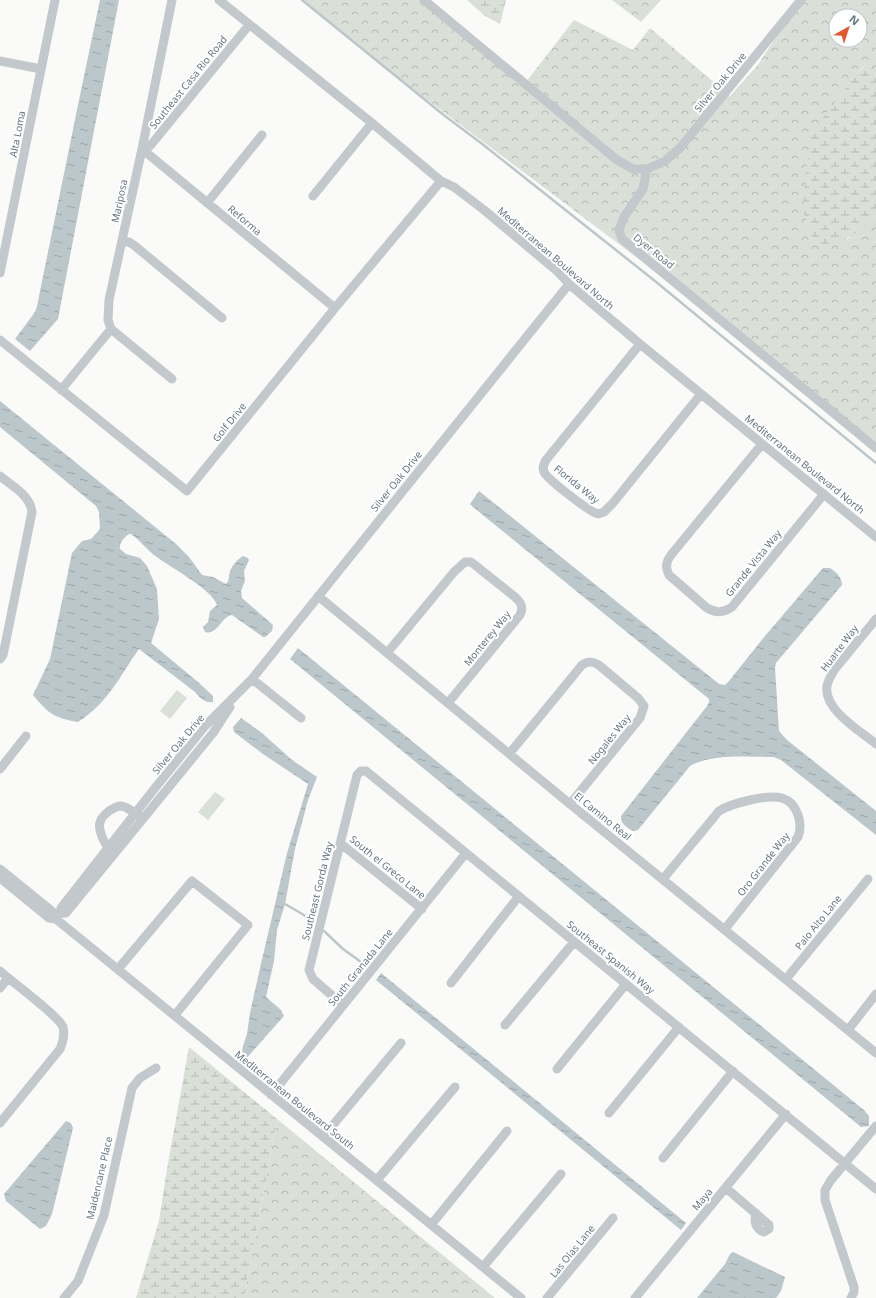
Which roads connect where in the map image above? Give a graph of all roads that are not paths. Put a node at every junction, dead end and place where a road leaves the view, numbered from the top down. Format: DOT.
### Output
graph roads {
  1 [pos="55,0"];
  2 [pos="172,0"];
  3 [pos="219,0"];
  4 [pos="424,0"];
  5 [pos="802,0"];
  6 [pos="249,25"];
  7 [pos="0,61"];
  8 [pos="41,69"];
  9 [pos="372,123"];
  10 [pos="262,135"];
  11 [pos="142,149"];
  12 [pos="647,169"];
  13 [pos="441,181"];
  14 [pos="313,196"];
  15 [pos="207,203"];
  16 [pos="5,227"];
  17 [pos="122,241"];
  18 [pos="0,273"];
  19 [pos="569,284"];
  20 [pos="335,308"];
  21 [pos="222,318"];
  22 [pos="111,329"];
  23 [pos="0,340"];
  24 [pos="640,344"];
  25 [pos="172,379"];
  26 [pos="61,390"];
  27 [pos="701,394"];
  28 [pos="762,444"];
  29 [pos="876,448"];
  30 [pos="0,476"];
  31 [pos="824,494"];
  32 [pos="876,537"];
  33 [pos="318,596"];
  34 [pos="876,619"];
  35 [pos="387,653"];
  36 [pos="1,656"];
  37 [pos="252,678"];
  38 [pos="448,703"];
  39 [pos="301,718"];
  40 [pos="26,736"];
  41 [pos="876,744"];
  42 [pos="510,753"];
  43 [pos="359,767"];
  44 [pos="0,769"];
  45 [pos="570,804"];
  46 [pos="139,816"];
  47 [pos="340,842"];
  48 [pos="111,852"];
  49 [pos="466,854"];
  50 [pos="0,869"];
  51 [pos="0,878"];
  52 [pos="663,879"];
  53 [pos="868,879"];
  54 [pos="519,896"];
  55 [pos="422,909"];
  56 [pos="58,916"];
  57 [pos="725,929"];
  58 [pos="574,942"];
  59 [pos="118,969"];
  60 [pos="0,971"];
  61 [pos="8,978"];
  62 [pos="786,979"];
  63 [pos="451,983"];
  64 [pos="626,984"];
  65 [pos="0,988"];
  66 [pos="876,994"];
  67 [pos="343,1005"];
  68 [pos="175,1015"];
  69 [pos="504,1026"];
  70 [pos="679,1027"];
  71 [pos="848,1030"];
  72 [pos="401,1043"];
  73 [pos="876,1053"];
  74 [pos="156,1068"];
  75 [pos="557,1069"];
  76 [pos="733,1071"];
  77 [pos="454,1086"];
  78 [pos="271,1095"];
  79 [pos="609,1114"];
  80 [pos="786,1114"];
  81 [pos="0,1123"];
  82 [pos="876,1126"];
  83 [pos="507,1130"];
  84 [pos="323,1137"];
  85 [pos="663,1158"];
  86 [pos="846,1163"];
  87 [pos="561,1174"];
  88 [pos="377,1180"];
  89 [pos="726,1188"];
  90 [pos="876,1188"];
  91 [pos="756,1213"];
  92 [pos="613,1218"];
  93 [pos="431,1225"];
  94 [pos="483,1267"];
  95 [pos="64,1298"];
  96 [pos="521,1298"];
  97 [pos="547,1298"];
  98 [pos="635,1298"];
  99 [pos="851,1298"];
  1 -- 8 [label="street, Alta Loma"];
  2 -- 11 [label="street, Mariposa"];
  3 -- 6 [label="street, Mediterranean Boulevard North"];
  4 -- 12 [label="street"];
  5 -- 12 [label="street, Silver Oak Drive"];
  6 -- 9 [label="street, Mediterranean Boulevard North"];
  6 -- 11 [label="street, Southeast Casa Rio Road"];
  7 -- 8 [label="street"];
  8 -- 16 [label="street, Alta Loma"];
  9 -- 13 [label="street, Mediterranean Boulevard North"];
  9 -- 14 [label="street"];
  10 -- 15 [label="street"];
  11 -- 15 [label="street, Reforma"];
  11 -- 17 [label="street, Mariposa"];
  12 -- 29 [label="street, Dyer Road"];
  13 -- 19 [label="street, Mediterranean Boulevard North"];
  13 -- 20 [label="street, Golf Drive"];
  15 -- 20 [label="street, Reforma"];
  16 -- 18 [label="street, Alta Loma"];
  17 -- 21 [label="street"];
  17 -- 22 [label="street, Mariposa"];
  19 -- 24 [label="street, Mediterranean Boulevard North"];
  19 -- 33 [label="street, Silver Oak Drive"];
  20 -- 26 [label="street, Golf Drive"];
  22 -- 25 [label="street"];
  22 -- 26 [label="street"];
  23 -- 26 [label="street, Golf Drive"];
  24 -- 27 [label="street, Mediterranean Boulevard North"];
  24 -- 27 [label="street, Florida Way"];
  27 -- 28 [label="street, Mediterranean Boulevard North"];
  28 -- 31 [label="street, Mediterranean Boulevard North"];
  28 -- 31 [label="street, Grande Vista Way"];
  30 -- 36 [label="street"];
  31 -- 32 [label="street, Mediterranean Boulevard North"];
  33 -- 35 [label="street, El Camino Real"];
  33 -- 37 [label="street, Silver Oak Drive"];
  34 -- 41 [label="street, Huarte Way"];
  35 -- 38 [label="street, El Camino Real"];
  35 -- 38 [label="street, Monterey Way"];
  37 -- 39 [label="street"];
  37 -- 46 [label="street, Silver Oak Drive"];
  38 -- 42 [label="street, El Camino Real"];
  40 -- 44 [label="street"];
  42 -- 45 [label="street, El Camino Real"];
  42 -- 45 [label="street, Nogales Way"];
  43 -- 47 [label="street, Southeast Gorda Way"];
  43 -- 49 [label="street, Southeast Spanish Way"];
  45 -- 52 [label="street, El Camino Real"];
  46 -- 48 [label="street, Silver Oak Drive"];
  46 -- 48 [label="street"];
  47 -- 55 [label="street, South el Greco Lane"];
  47 -- 67 [label="street, Southeast Gorda Way"];
  48 -- 56 [label="street, Silver Oak Drive"];
  49 -- 54 [label="street, Southeast Spanish Way"];
  49 -- 55 [label="street, South Granada Lane"];
  50 -- 56 [label="street, Mediterranean Boulevard South"];
  51 -- 56 [label="street, Mediterranean Boulevard South"];
  52 -- 57 [label="street, El Camino Real"];
  52 -- 57 [label="street, Oro Grande Way"];
  53 -- 62 [label="street, Palo Alto Lane"];
  54 -- 58 [label="street, Southeast Spanish Way"];
  54 -- 63 [label="street"];
  55 -- 67 [label="street, South Granada Lane"];
  56 -- 59 [label="street, Mediterranean Boulevard South"];
  57 -- 62 [label="street, El Camino Real"];
  58 -- 64 [label="street, Southeast Spanish Way"];
  58 -- 69 [label="street"];
  59 -- 68 [label="street, Mediterranean Boulevard South"];
  59 -- 68 [label="street"];
  60 -- 61 [label="street"];
  61 -- 65 [label="street"];
  61 -- 81 [label="street"];
  62 -- 71 [label="street, El Camino Real"];
  64 -- 70 [label="street, Southeast Spanish Way"];
  64 -- 75 [label="street"];
  66 -- 71 [label="street"];
  67 -- 78 [label="street, South Granada Lane"];
  68 -- 78 [label="street, Mediterranean Boulevard South"];
  70 -- 76 [label="street, Southeast Spanish Way"];
  70 -- 79 [label="street"];
  71 -- 73 [label="street, El Camino Real"];
  72 -- 84 [label="street"];
  74 -- 95 [label="street, Maidencane Place"];
  76 -- 80 [label="street, Southeast Spanish Way"];
  76 -- 85 [label="street"];
  77 -- 88 [label="street"];
  78 -- 84 [label="street, Mediterranean Boulevard South"];
  80 -- 86 [label="street, Southeast Spanish Way"];
  80 -- 89 [label="street, Maya"];
  82 -- 86 [label="street"];
  83 -- 93 [label="street"];
  84 -- 88 [label="street, Mediterranean Boulevard South"];
  86 -- 90 [label="street, Southeast Spanish Way"];
  86 -- 99 [label="street"];
  87 -- 94 [label="street"];
  88 -- 93 [label="street, Mediterranean Boulevard South"];
  89 -- 91 [label="street"];
  89 -- 98 [label="street, Maya"];
  92 -- 97 [label="street, Las Olas Lane"];
  93 -- 94 [label="street, Mediterranean Boulevard South"];
  94 -- 96 [label="street, Mediterranean Boulevard South"];
}
